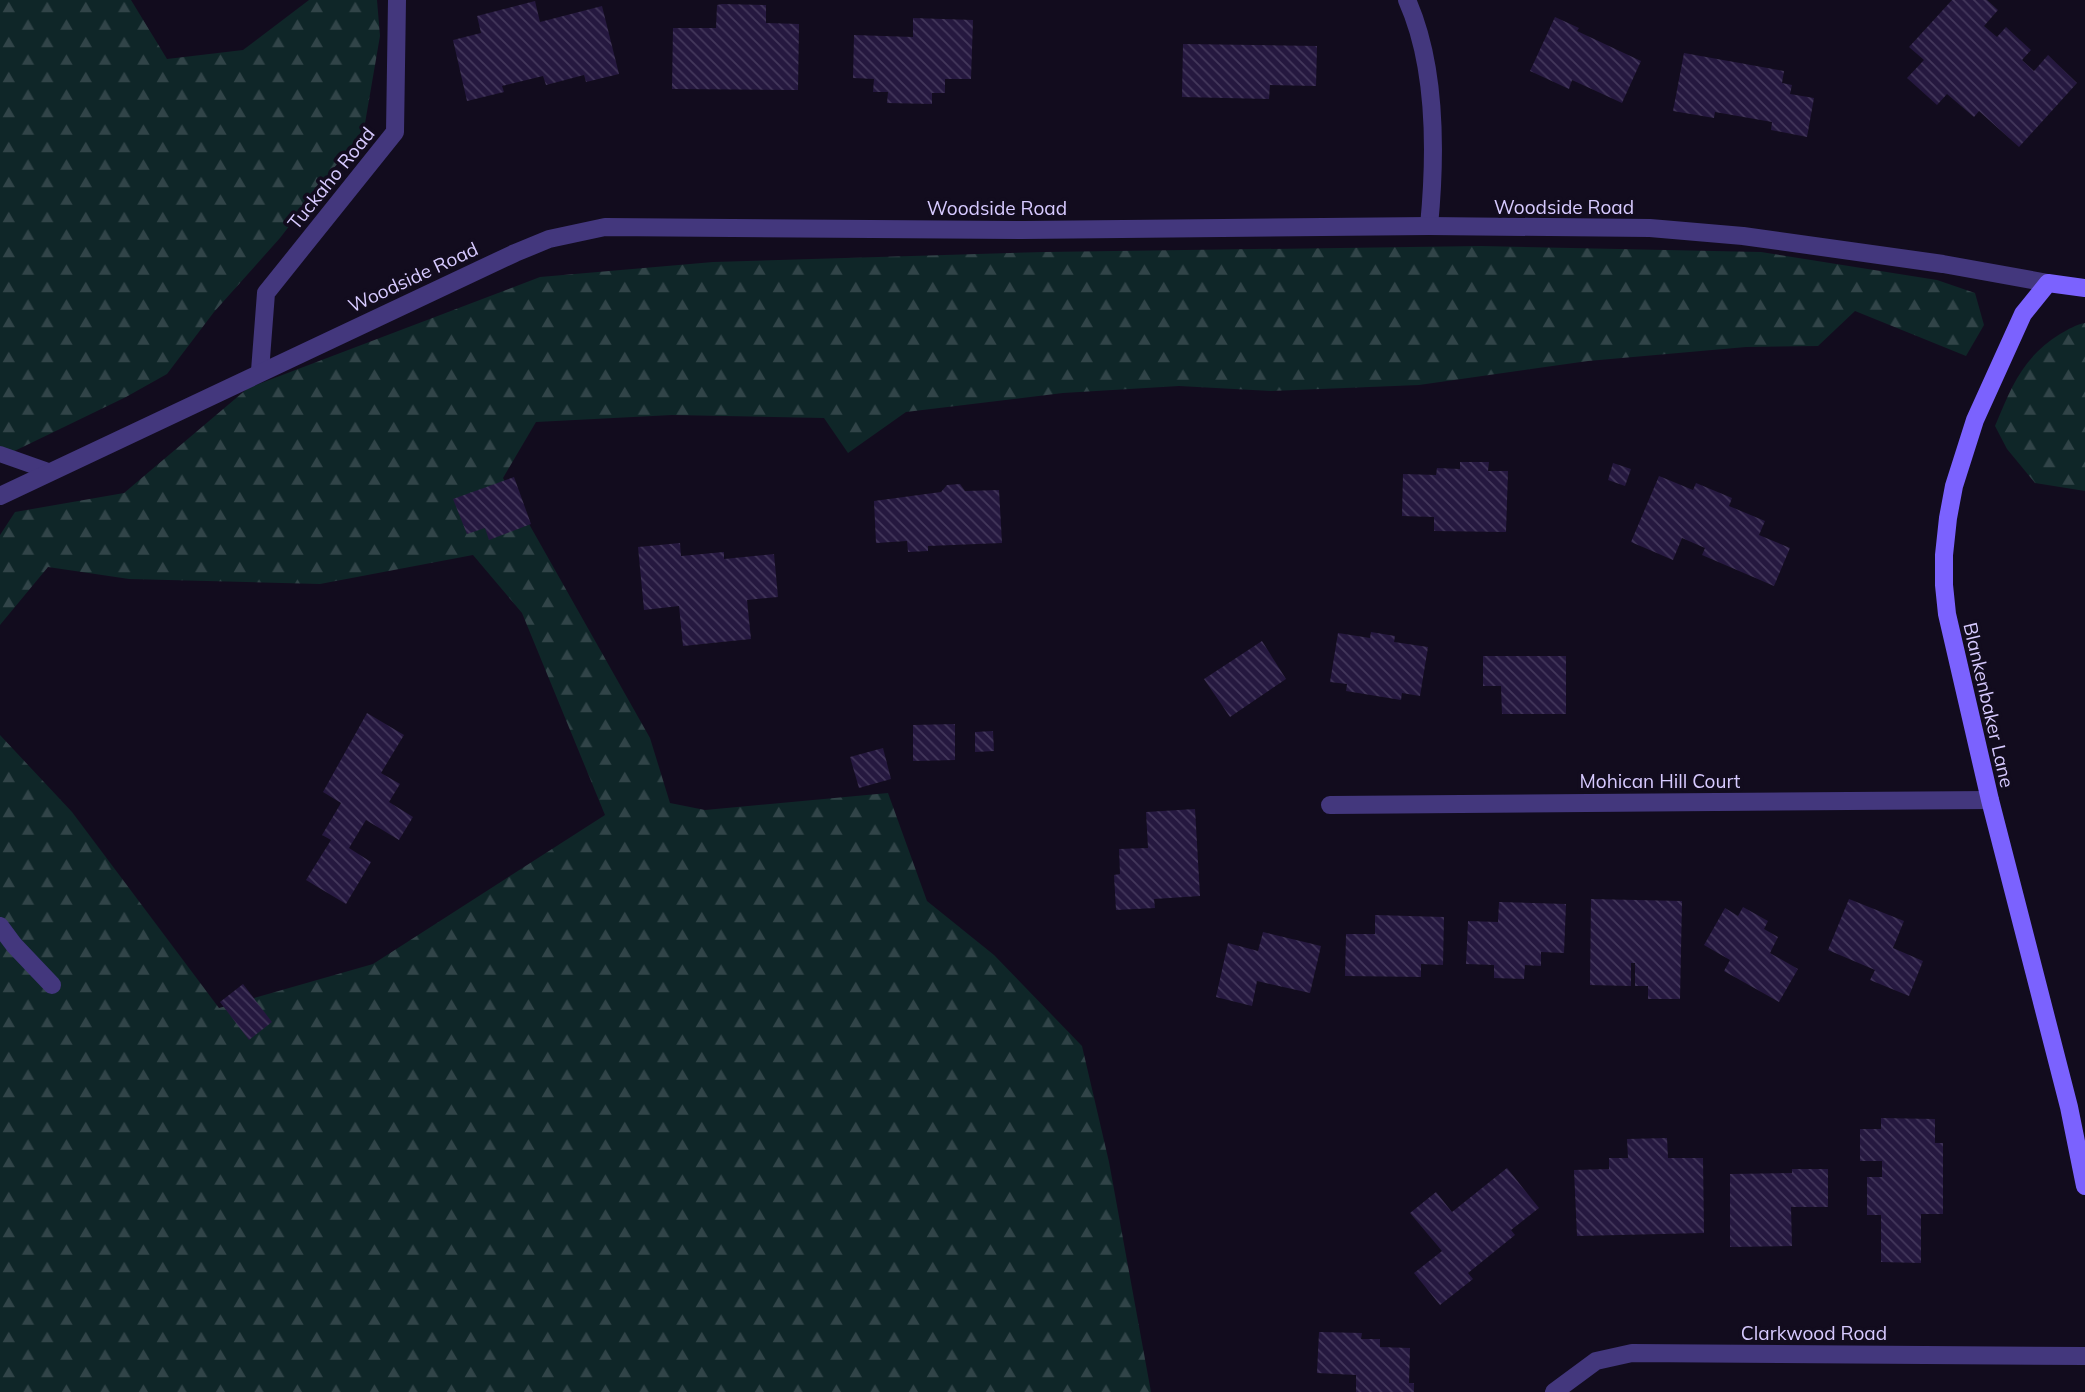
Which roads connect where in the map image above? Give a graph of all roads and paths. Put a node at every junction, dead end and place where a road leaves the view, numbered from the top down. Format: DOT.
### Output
graph roads {
  1 [pos="397,0"];
  2 [pos="1407,0"];
  3 [pos="1429,226"];
  4 [pos="2048,283"];
  5 [pos="2085,288"];
  6 [pos="260,372"];
  7 [pos="0,454"];
  8 [pos="51,472"];
  9 [pos="0,496"];
  10 [pos="1990,800"];
  11 [pos="1330,805"];
  12 [pos="0,926"];
  13 [pos="52,985"];
  14 [pos="2085,1186"];
  15 [pos="2085,1356"];
  16 [pos="1554,1392"];
  1 -- 6 [label="street, Tuckaho Road"];
  2 -- 3 [label="street"];
  3 -- 4 [label="street, Woodside Road"];
  3 -- 6 [label="street, Woodside Road"];
  4 -- 5 [label="street"];
  4 -- 10 [label="street, Blankenbaker Lane"];
  6 -- 8 [label="street, Woodside Road"];
  7 -- 8 [label="lane"];
  8 -- 9 [label="street, Woodside Road"];
  10 -- 11 [label="street, Mohican Hill Court"];
  10 -- 14 [label="street, Blankenbaker Lane"];
  12 -- 13 [label="street"];
  15 -- 16 [label="street, Clarkwood Road"];
}
